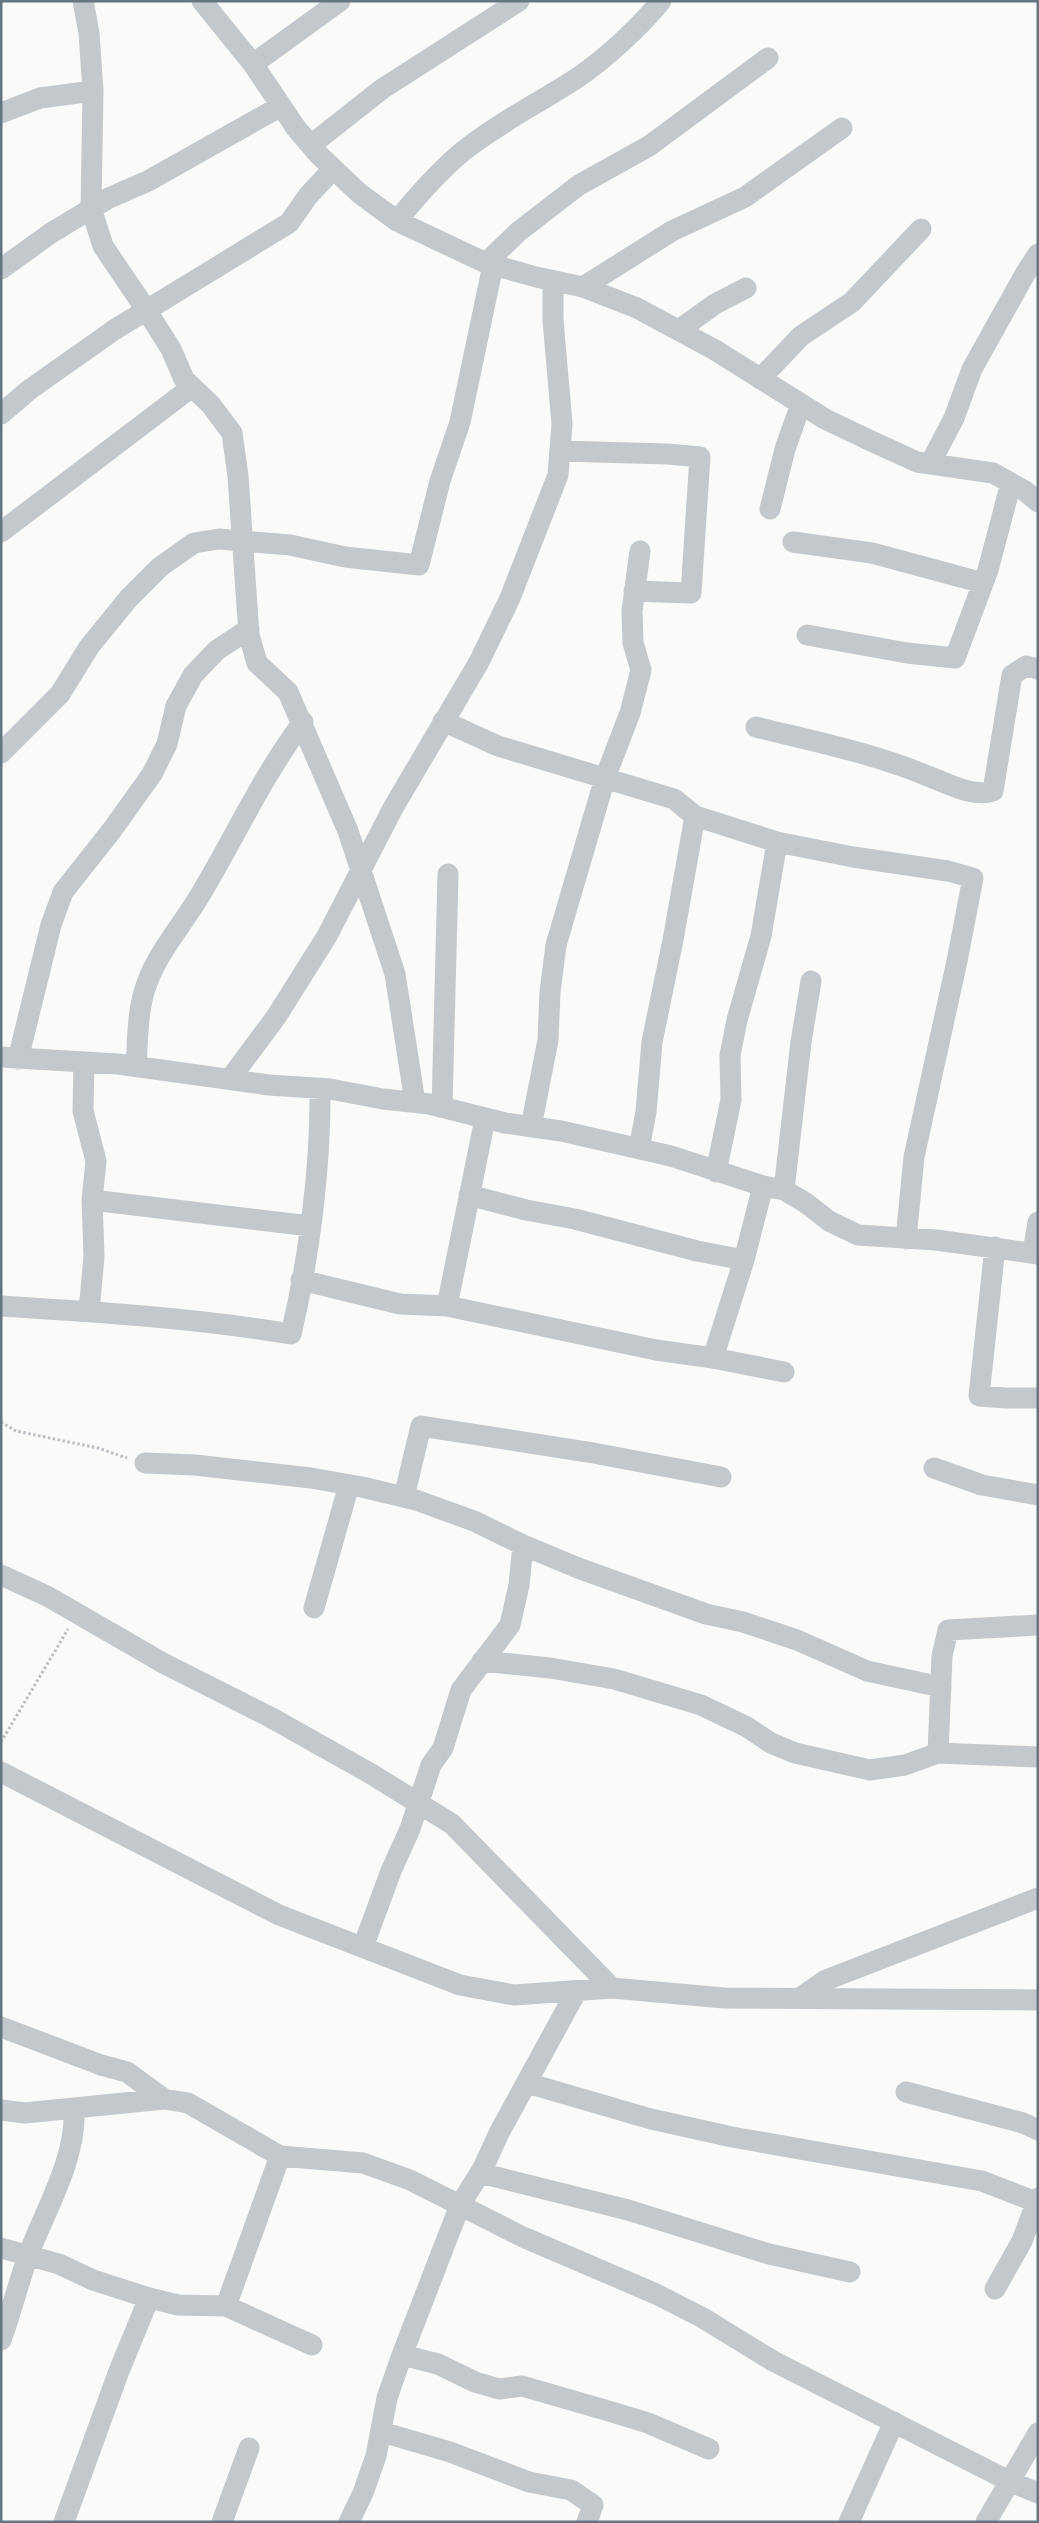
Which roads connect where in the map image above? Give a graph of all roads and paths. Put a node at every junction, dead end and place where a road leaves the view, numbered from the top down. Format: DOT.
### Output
graph roads {
  1 [pos="83,1"];
  2 [pos="202,1"];
  3 [pos="340,1"];
  4 [pos="519,1"];
  5 [pos="661,1"];
  6 [pos="768,58"];
  7 [pos="253,64"];
  8 [pos="94,91"];
  9 [pos="281,106"];
  10 [pos="1,113"];
  11 [pos="842,128"];
  12 [pos="311,145"];
  13 [pos="333,168"];
  14 [pos="91,208"];
  15 [pos="397,221"];
  16 [pos="920,229"];
  17 [pos="1038,254"];
  18 [pos="490,264"];
  19 [pos="1,269"];
  20 [pos="554,281"];
  21 [pos="583,287"];
  22 [pos="746,288"];
  23 [pos="148,311"];
  24 [pos="679,330"];
  25 [pos="760,379"];
  26 [pos="192,387"];
  27 [pos="801,404"];
  28 [pos="1,414"];
  29 [pos="560,451"];
  30 [pos="930,464"];
  31 [pos="1011,483"];
  32 [pos="1038,502"];
  33 [pos="770,508"];
  34 [pos="1,532"];
  35 [pos="244,541"];
  36 [pos="793,542"];
  37 [pos="640,551"];
  38 [pos="983,584"];
  39 [pos="634,591"];
  40 [pos="249,629"];
  41 [pos="808,635"];
  42 [pos="1038,669"];
  43 [pos="443,721"];
  44 [pos="303,722"];
  45 [pos="756,727"];
  46 [pos="1,753"];
  47 [pos="605,778"];
  48 [pos="695,816"];
  49 [pos="777,842"];
  50 [pos="362,868"];
  51 [pos="448,874"];
  52 [pos="811,981"];
  53 [pos="10,1058"];
  54 [pos="84,1062"];
  55 [pos="136,1066"];
  56 [pos="230,1079"];
  57 [pos="320,1088"];
  58 [pos="415,1102"];
  59 [pos="442,1107"];
  60 [pos="485,1118"];
  61 [pos="531,1127"];
  62 [pos="639,1149"];
  63 [pos="716,1172"];
  64 [pos="763,1186"];
  65 [pos="784,1190"];
  66 [pos="469,1195"];
  67 [pos="92,1200"];
  68 [pos="1038,1222"];
  69 [pos="310,1226"];
  70 [pos="906,1239"];
  71 [pos="995,1247"];
  72 [pos="1035,1253"];
  73 [pos="744,1260"];
  74 [pos="301,1280"];
  75 [pos="1,1306"];
  76 [pos="447,1306"];
  77 [pos="89,1312"];
  78 [pos="713,1358"];
  79 [pos="784,1372"];
  80 [pos="1038,1398"];
  81 [pos="1,1422"];
  82 [pos="145,1463"];
  83 [pos="934,1468"];
  84 [pos="720,1477"];
  85 [pos="349,1485"];
  86 [pos="1038,1495"];
  87 [pos="404,1497"];
  88 [pos="523,1545"];
  89 [pos="1,1575"];
  90 [pos="314,1608"];
  91 [pos="77,1614"];
  92 [pos="1038,1625"];
  93 [pos="482,1662"];
  94 [pos="941,1687"];
  95 [pos="1,1742"];
  96 [pos="938,1753"];
  97 [pos="1038,1757"];
  98 [pos="1,1772"];
  99 [pos="418,1803"];
  100 [pos="1038,1898"];
  101 [pos="363,1947"];
  102 [pos="612,1988"];
  103 [pos="576,1992"];
  104 [pos="800,1998"];
  105 [pos="1038,2000"];
  106 [pos="1,2027"];
  107 [pos="527,2083"];
  108 [pos="906,2092"];
  109 [pos="164,2098"];
  110 [pos="74,2108"];
  111 [pos="1,2110"];
  112 [pos="1038,2130"];
  113 [pos="280,2156"];
  114 [pos="480,2173"];
  115 [pos="1037,2200"];
  116 [pos="460,2205"];
  117 [pos="1,2248"];
  118 [pos="28,2256"];
  119 [pos="850,2272"];
  120 [pos="995,2289"];
  121 [pos="148,2298"];
  122 [pos="226,2306"];
  123 [pos="1,2340"];
  124 [pos="312,2345"];
  125 [pos="402,2355"];
  126 [pos="894,2422"];
  127 [pos="382,2432"];
  128 [pos="1038,2433"];
  129 [pos="249,2448"];
  130 [pos="709,2449"];
  131 [pos="1011,2482"];
  132 [pos="1038,2493"];
  133 [pos="64,2522"];
  134 [pos="222,2522"];
  135 [pos="349,2522"];
  136 [pos="587,2522"];
  137 [pos="849,2522"];
  138 [pos="986,2522"];
  1 -- 8 [label="street"];
  2 -- 7 [label="street"];
  3 -- 7 [label="street"];
  4 -- 12 [label="street"];
  5 -- 15 [label="street"];
  6 -- 18 [label="street"];
  7 -- 9 [label="street"];
  8 -- 10 [label="street"];
  8 -- 14 [label="street"];
  9 -- 12 [label="street"];
  9 -- 14 [label="street"];
  11 -- 21 [label="street"];
  12 -- 13 [label="street"];
  13 -- 15 [label="street"];
  13 -- 23 [label="street"];
  14 -- 19 [label="street"];
  14 -- 23 [label="street"];
  15 -- 18 [label="street"];
  16 -- 25 [label="street"];
  17 -- 30 [label="street"];
  18 -- 20 [label="street"];
  18 -- 35 [label="street"];
  20 -- 21 [label="street"];
  20 -- 29 [label="street"];
  21 -- 24 [label="street"];
  22 -- 24 [label="street"];
  23 -- 26 [label="street"];
  23 -- 28 [label="street"];
  24 -- 25 [label="street"];
  25 -- 27 [label="street"];
  26 -- 34 [label="street"];
  26 -- 35 [label="street"];
  27 -- 30 [label="street"];
  27 -- 33 [label="street"];
  29 -- 39 [label="street"];
  29 -- 43 [label="street"];
  30 -- 31 [label="street"];
  31 -- 32 [label="street"];
  31 -- 38 [label="street"];
  35 -- 40 [label="street"];
  35 -- 46 [label="street"];
  36 -- 38 [label="street"];
  37 -- 39 [label="street"];
  38 -- 41 [label="street"];
  39 -- 47 [label="street"];
  40 -- 44 [label="street"];
  40 -- 53 [label="street"];
  42 -- 45 [label="street"];
  43 -- 47 [label="street"];
  43 -- 50 [label="street"];
  44 -- 50 [label="street"];
  44 -- 55 [label="street"];
  47 -- 48 [label="street"];
  47 -- 61 [label="street"];
  48 -- 49 [label="street"];
  48 -- 62 [label="street"];
  49 -- 63 [label="street"];
  49 -- 70 [label="street"];
  50 -- 56 [label="street"];
  50 -- 58 [label="street"];
  51 -- 59 [label="street"];
  52 -- 65 [label="street"];
  53 -- 54 [label="street"];
  54 -- 55 [label="street"];
  54 -- 67 [label="street"];
  55 -- 56 [label="street"];
  56 -- 57 [label="street"];
  57 -- 58 [label="street"];
  57 -- 69 [label="street"];
  58 -- 59 [label="street"];
  59 -- 60 [label="street"];
  60 -- 61 [label="street"];
  60 -- 66 [label="street"];
  61 -- 62 [label="street"];
  62 -- 63 [label="street"];
  63 -- 64 [label="street"];
  64 -- 65 [label="street"];
  64 -- 73 [label="street"];
  65 -- 70 [label="street"];
  66 -- 73 [label="street"];
  66 -- 76 [label="street"];
  67 -- 69 [label="street"];
  67 -- 77 [label="street"];
  68 -- 72 [label="street"];
  69 -- 74 [label="street"];
  70 -- 71 [label="street"];
  71 -- 72 [label="street"];
  71 -- 80 [label="street"];
  73 -- 78 [label="street"];
  74 -- 76 [label="street"];
  74 -- 77 [label="street"];
  75 -- 77 [label="street"];
  76 -- 78 [label="street"];
  78 -- 79 [label="street"];
  81 -- 82 [label="path"];
  82 -- 85 [label="street"];
  83 -- 86 [label="street"];
  84 -- 87 [label="street"];
  85 -- 87 [label="street"];
  85 -- 90 [label="street"];
  87 -- 88 [label="street"];
  88 -- 93 [label="street"];
  88 -- 94 [label="street"];
  89 -- 91 [label="street"];
  91 -- 95 [label="path"];
  91 -- 99 [label="street"];
  92 -- 94 [label="street"];
  93 -- 96 [label="street"];
  93 -- 99 [label="street"];
  94 -- 96 [label="street"];
  96 -- 97 [label="street"];
  98 -- 101 [label="street"];
  99 -- 101 [label="street"];
  99 -- 102 [label="street"];
  100 -- 104 [label="street"];
  101 -- 103 [label="street"];
  102 -- 103 [label="street"];
  102 -- 104 [label="street"];
  103 -- 107 [label="street"];
  104 -- 105 [label="street"];
  106 -- 109 [label="street"];
  107 -- 114 [label="street"];
  107 -- 115 [label="street"];
  108 -- 112 [label="street"];
  109 -- 110 [label="street"];
  109 -- 113 [label="street"];
  110 -- 111 [label="street"];
  110 -- 118 [label="street"];
  113 -- 116 [label="street"];
  113 -- 122 [label="street"];
  114 -- 116 [label="street"];
  114 -- 119 [label="street"];
  115 -- 120 [label="street"];
  116 -- 125 [label="street"];
  116 -- 126 [label="street"];
  117 -- 118 [label="street"];
  118 -- 121 [label="street"];
  118 -- 123 [label="street"];
  121 -- 122 [label="street"];
  121 -- 133 [label="street"];
  122 -- 124 [label="street"];
  125 -- 127 [label="street"];
  125 -- 130 [label="street"];
  126 -- 131 [label="street"];
  126 -- 137 [label="street"];
  127 -- 135 [label="street"];
  127 -- 136 [label="street"];
  128 -- 131 [label="street"];
  129 -- 134 [label="street"];
  131 -- 132 [label="street"];
  131 -- 138 [label="street"];
}
